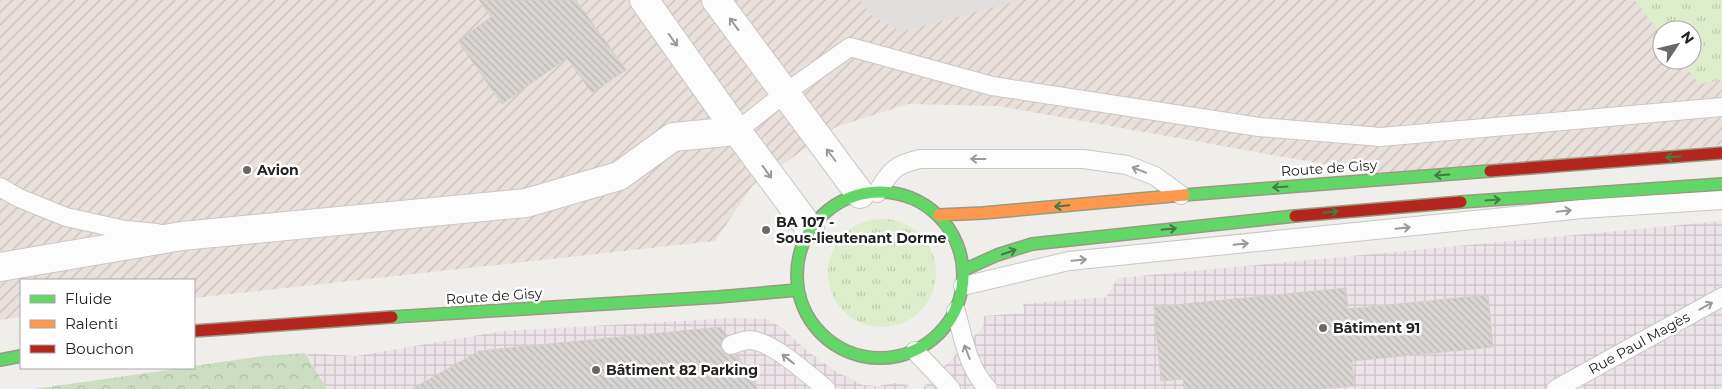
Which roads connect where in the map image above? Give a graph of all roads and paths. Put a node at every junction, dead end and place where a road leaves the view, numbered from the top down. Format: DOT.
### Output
graph roads {
  1 [pos="644,0"];
  2 [pos="716,0"];
  3 [pos="785,93"];
  4 [pos="1722,107"];
  5 [pos="737,131"];
  6 [pos="1722,153"];
  7 [pos="1722,184"];
  8 [pos="0,188"];
  9 [pos="868,193"];
  10 [pos="1181,195"];
  11 [pos="1722,200"];
  12 [pos="939,215"];
  13 [pos="810,229"];
  14 [pos="182,236"];
  15 [pos="0,267"];
  16 [pos="964,278"];
  17 [pos="797,290"];
  18 [pos="1722,298"];
  19 [pos="956,311"];
  20 [pos="195,331"];
  21 [pos="731,345"];
  22 [pos="914,352"];
  23 [pos="20,356"];
  24 [pos="0,360"];
  25 [pos="982,387"];
  26 [pos="826,389"];
  27 [pos="951,389"];
  28 [pos="1556,389"];
  1 -- 5 [label="street, one-way"];
  3 -- 2 [label="street, one-way"];
  3 -- 4 [label="lane"];
  3 -- 5 [label="lane"];
  9 -- 3 [label="street, one-way"];
  5 -- 13 [label="street, one-way"];
  5 -- 14 [label="street"];
  6 -- 10 [label="street, Route de Gisy, one-way"];
  16 -- 7 [label="street, one-way"];
  8 -- 14 [label="lane"];
  10 -- 9 [label="lane, one-way"];
  9 -- 12 [label="street"];
  9 -- 13 [label="street"];
  10 -- 12 [label="street, Route de Gisy, one-way"];
  16 -- 11 [label="lane, one-way"];
  12 -- 16 [label="street"];
  13 -- 17 [label="street"];
  14 -- 15 [label="street"];
  16 -- 19 [label="street"];
  17 -- 20 [label="street, Route de Gisy"];
  17 -- 22 [label="street"];
  28 -- 18 [label="lane, Rue Paul Magès, one-way"];
  19 -- 22 [label="street"];
  25 -- 19 [label="lane, one-way"];
  26 -- 21 [label="lane, one-way"];
  22 -- 27 [label="lane"];
  23 -- 24 [label="street"];
}
